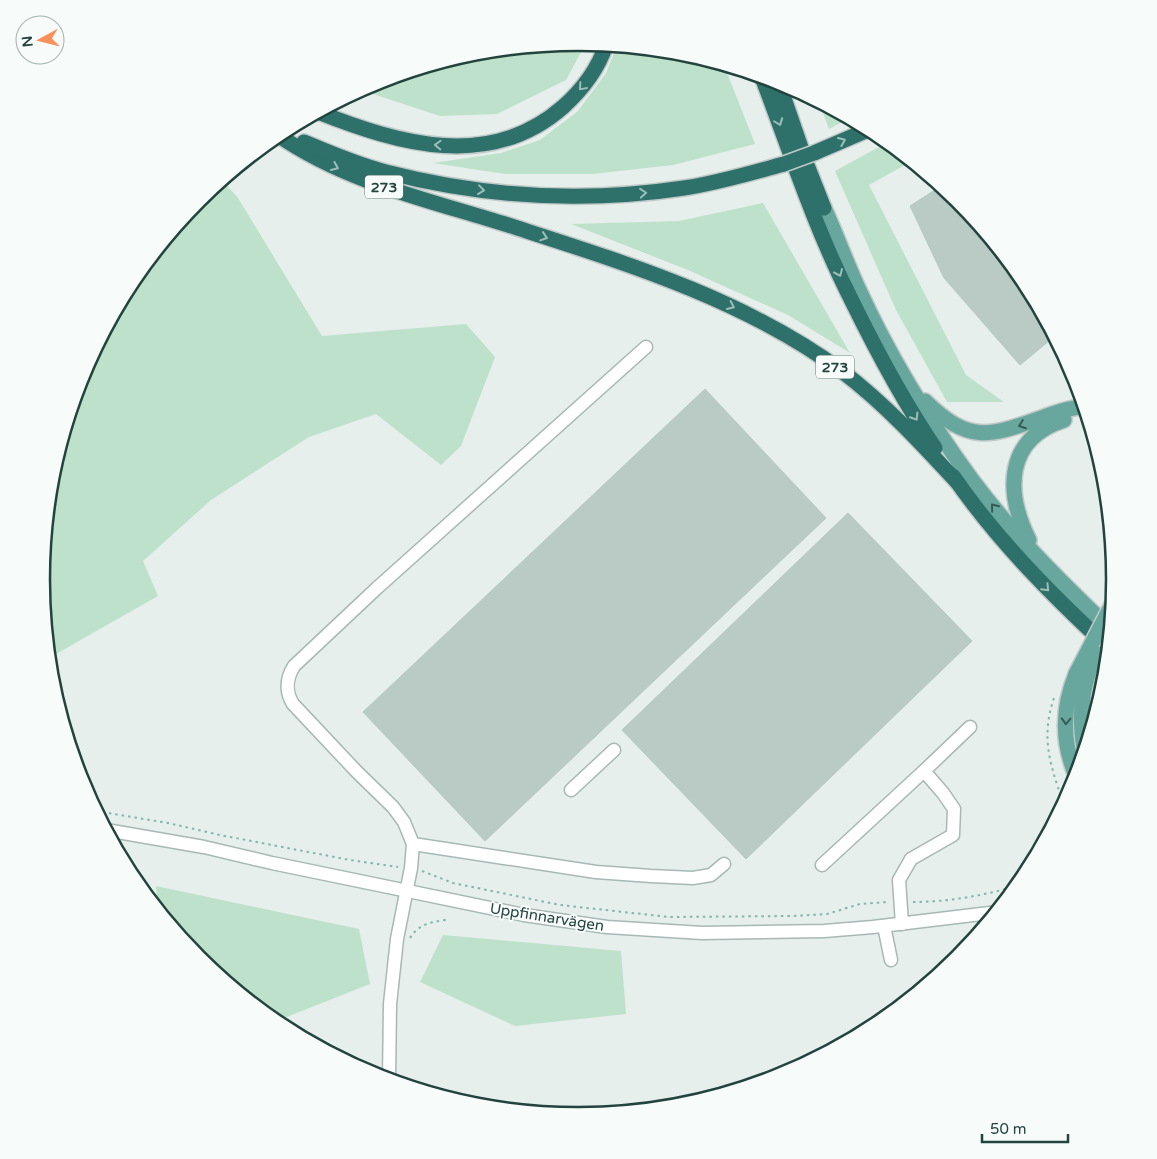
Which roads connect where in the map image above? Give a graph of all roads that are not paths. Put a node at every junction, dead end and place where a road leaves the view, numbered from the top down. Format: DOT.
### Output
graph roads {
  1 [pos="603,52"];
  2 [pos="766,85"];
  3 [pos="782,91"];
  4 [pos="327,116"];
  5 [pos="861,133"];
  6 [pos="291,136"];
  7 [pos="286,140"];
  8 [pos="824,208"];
  9 [pos="646,347"];
  10 [pos="910,386"];
  11 [pos="1078,407"];
  12 [pos="1081,417"];
  13 [pos="958,483"];
  14 [pos="1037,557"];
  15 [pos="1105,622"];
  16 [pos="1103,636"];
  17 [pos="1103,638"];
  18 [pos="1103,639"];
  19 [pos="1082,676"];
  20 [pos="970,727"];
  21 [pos="1083,736"];
  22 [pos="614,750"];
  23 [pos="1073,766"];
  24 [pos="924,771"];
  25 [pos="571,790"];
  26 [pos="115,831"];
  27 [pos="412,844"];
  28 [pos="724,864"];
  29 [pos="822,865"];
  30 [pos="407,890"];
  31 [pos="990,911"];
  32 [pos="902,924"];
  33 [pos="884,926"];
  34 [pos="891,960"];
  35 [pos="389,1073"];
  1 -- 4 [label="highway, one-way"];
  2 -- 13 [label="highway, one-way"];
  3 -- 8 [label="highway, 273"];
  6 -- 5 [label="highway, one-way, bridge"];
  7 -- 13 [label="highway, 273, one-way"];
  8 -- 10 [label="main road, 273"];
  9 -- 27 [label="street"];
  11 -- 10 [label="main road, one-way"];
  14 -- 10 [label="main road, 273, one-way"];
  12 -- 14 [label="main road, 273"];
  13 -- 17 [label="highway, 273, one-way"];
  14 -- 16 [label="main road, 273"];
  15 -- 19 [label="main road, bridge"];
  18 -- 19 [label="main road, bridge"];
  19 -- 21 [label="main road"];
  19 -- 23 [label="main road, one-way"];
  20 -- 24 [label="street"];
  22 -- 25 [label="street"];
  24 -- 29 [label="street"];
  24 -- 32 [label="street"];
  26 -- 30 [label="street, Uppfinnarvägen"];
  27 -- 28 [label="street"];
  27 -- 30 [label="street"];
  30 -- 33 [label="street, Uppfinnarvägen"];
  30 -- 35 [label="street"];
  31 -- 32 [label="street, Uppfinnarvägen"];
  32 -- 33 [label="street, Uppfinnarvägen"];
  33 -- 34 [label="street"];
}
